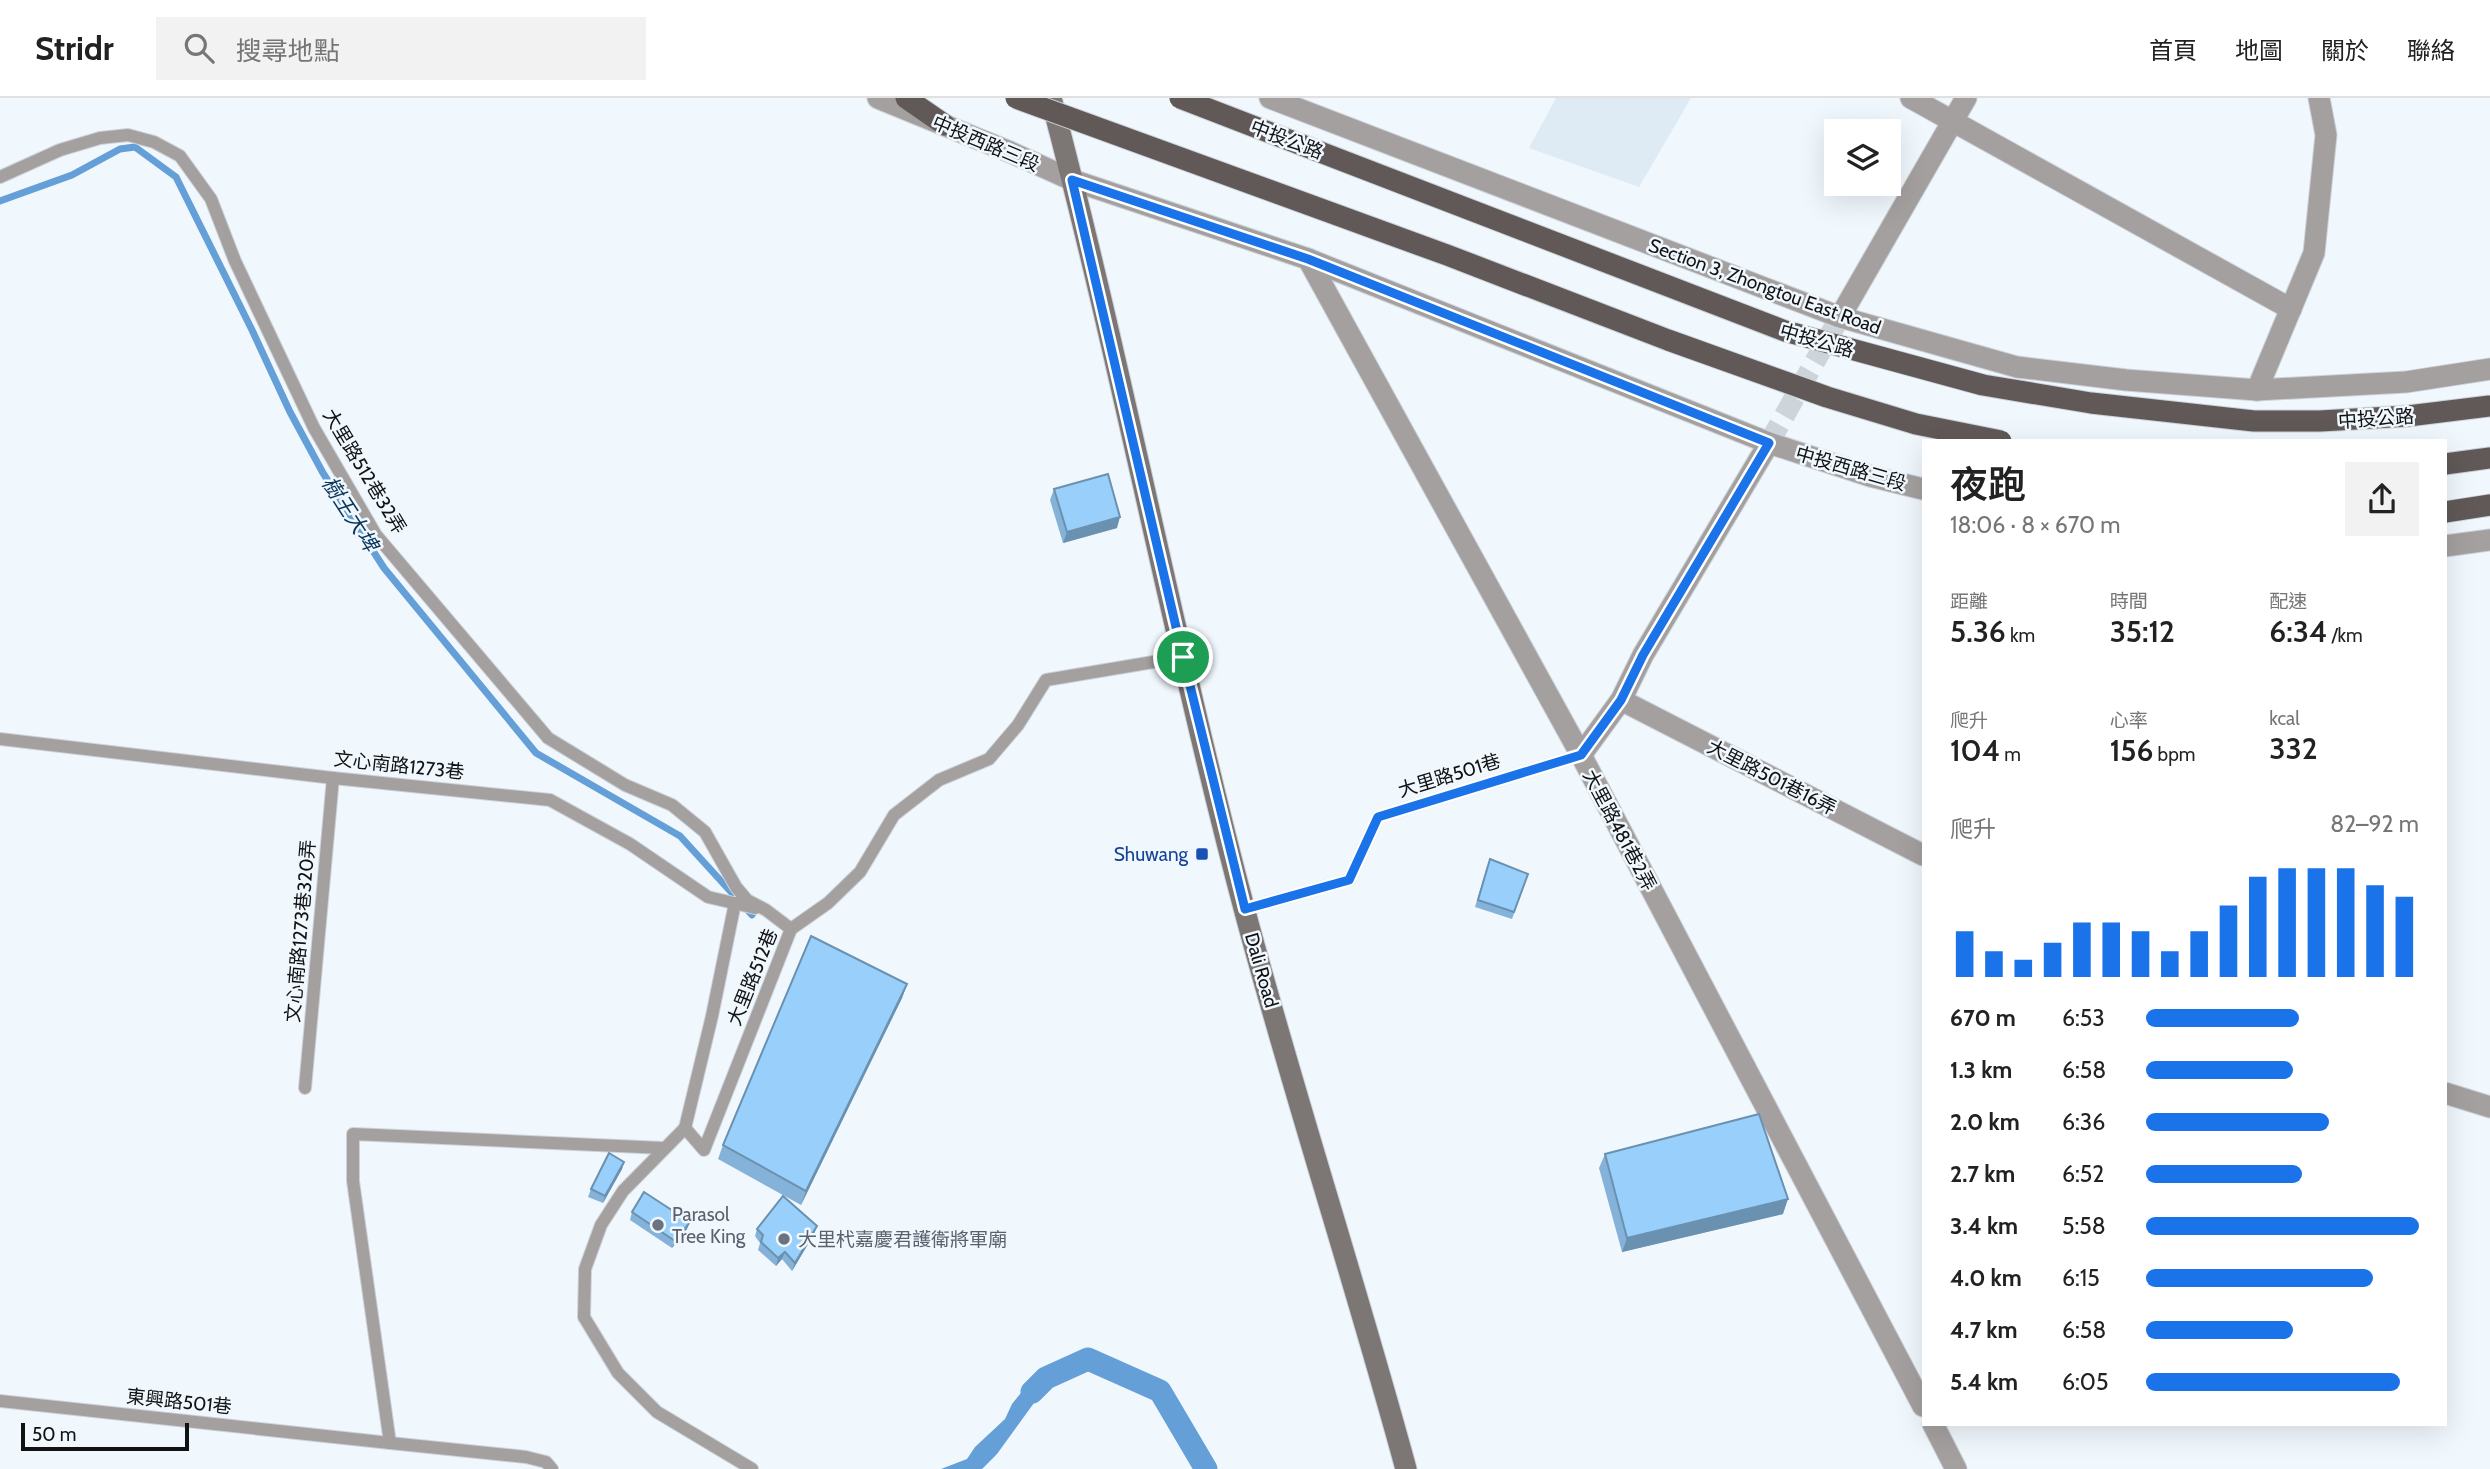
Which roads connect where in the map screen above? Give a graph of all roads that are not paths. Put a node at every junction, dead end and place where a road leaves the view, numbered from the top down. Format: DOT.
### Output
graph roads {
  1 [pos="878,98"];
  2 [pos="905,98"];
  3 [pos="1016,98"];
  4 [pos="1051,98"];
  5 [pos="1180,98"];
  6 [pos="1270,98"];
  7 [pos="1911,98"];
  8 [pos="1966,98"];
  9 [pos="2319,98"];
  10 [pos="1954,122"];
  11 [pos="945,125"];
  12 [pos="0,177"];
  13 [pos="1072,180"];
  14 [pos="1308,259"];
  15 [pos="2291,309"];
  16 [pos="1840,317"];
  17 [pos="2490,369"];
  18 [pos="2257,390"];
  19 [pos="2490,406"];
  20 [pos="1991,439"];
  21 [pos="1769,443"];
  22 [pos="2490,458"];
  23 [pos="2447,464"];
  24 [pos="1922,489"];
  25 [pos="2490,505"];
  26 [pos="2447,512"];
  27 [pos="2490,540"];
  28 [pos="2447,546"];
  29 [pos="1183,657"];
  30 [pos="1621,700"];
  31 [pos="0,739"];
  32 [pos="1581,755"];
  33 [pos="332,778"];
  34 [pos="1922,854"];
  35 [pos="735,903"];
  36 [pos="1245,909"];
  37 [pos="764,910"];
  38 [pos="791,929"];
  39 [pos="306,1088"];
  40 [pos="2447,1094"];
  41 [pos="2490,1108"];
  42 [pos="685,1128"];
  43 [pos="663,1148"];
  44 [pos="0,1401"];
  45 [pos="1922,1404"];
  46 [pos="1934,1426"];
  47 [pos="390,1443"];
  48 [pos="552,1469"];
  49 [pos="752,1469"];
  50 [pos="1406,1469"];
  51 [pos="1956,1469"];
  1 -- 11 [label="street, 中投西路三段"];
  2 -- 11 [label="main road"];
  3 -- 20 [label="main road, bridge"];
  4 -- 13 [label="street, Dali Road"];
  5 -- 19 [label="main road, 中投公路, bridge"];
  6 -- 16 [label="street, Section 3, Zhongtou East Road"];
  7 -- 10 [label="street"];
  8 -- 10 [label="street"];
  9 -- 15 [label="street"];
  10 -- 15 [label="street"];
  10 -- 16 [label="street"];
  11 -- 13 [label="street, 中投西路三段"];
  12 -- 37 [label="lane, 大里路512巷32弄"];
  13 -- 14 [label="street, 中投西路三段"];
  13 -- 29 [label="street, Dali Road"];
  14 -- 21 [label="street, 中投西路三段"];
  14 -- 32 [label="street, 大里路481巷2弄"];
  15 -- 18 [label="street"];
  16 -- 18 [label="street, Section 3, Zhongtou East Road"];
  17 -- 18 [label="street, Section 3, Zhongtou East Road"];
  21 -- 24 [label="street, 中投西路三段"];
  21 -- 30 [label="street"];
  22 -- 23 [label="main road"];
  25 -- 26 [label="main road"];
  27 -- 28 [label="street"];
  29 -- 36 [label="street, Dali Road"];
  29 -- 38 [label="lane, 大里路512巷"];
  30 -- 32 [label="street"];
  30 -- 34 [label="street, 大里路501巷16弄"];
  31 -- 33 [label="lane, 文心南路1273巷"];
  32 -- 36 [label="lane, 大里路501巷"];
  32 -- 45 [label="street, 大里路481巷2弄"];
  33 -- 35 [label="lane, 文心南路1273巷"];
  33 -- 39 [label="lane, 文心南路1273巷320弄"];
  35 -- 37 [label="lane, 文心南路1273巷"];
  35 -- 42 [label="lane, 大里路512巷"];
  36 -- 50 [label="street, Dali Road"];
  37 -- 38 [label="lane, 大里路512巷32弄"];
  38 -- 42 [label="lane, 大里路512巷"];
  40 -- 41 [label="street"];
  42 -- 43 [label="lane"];
  43 -- 47 [label="lane"];
  43 -- 49 [label="lane"];
  44 -- 47 [label="lane, 東興路501巷"];
  46 -- 51 [label="street"];
  47 -- 48 [label="lane"];
}
